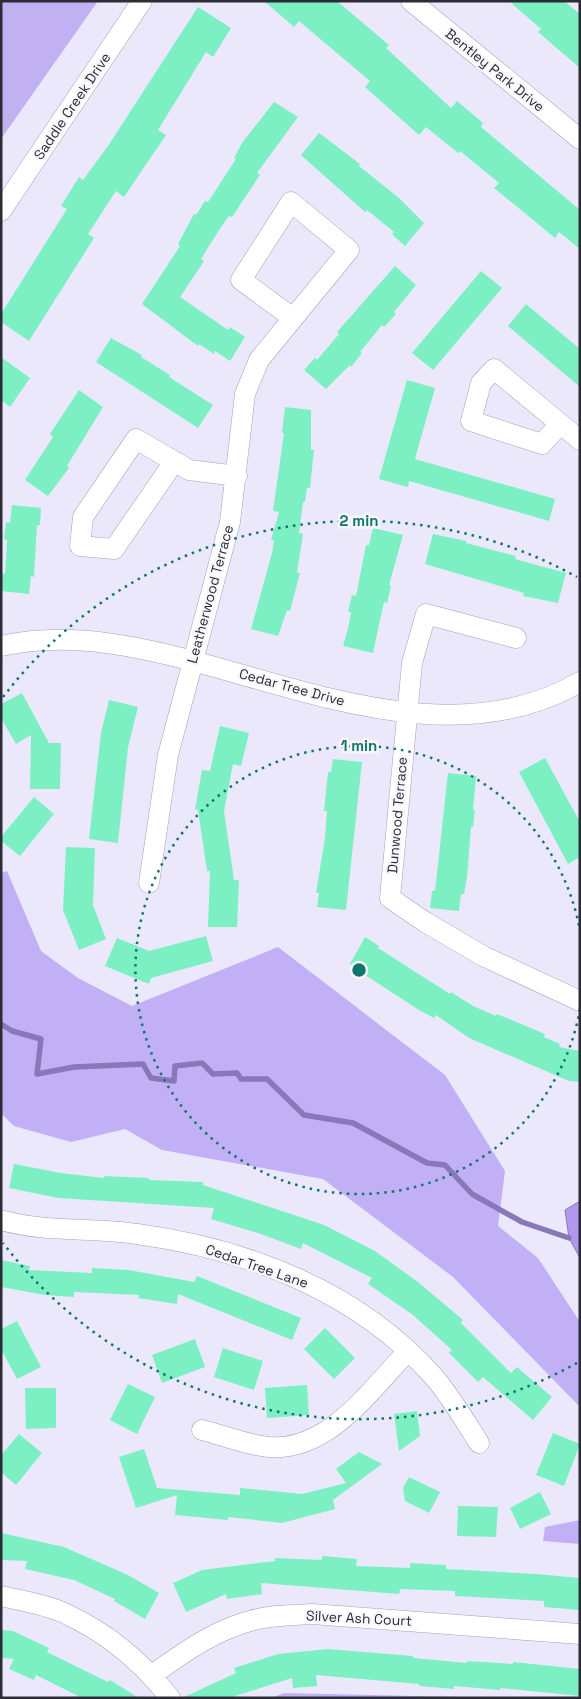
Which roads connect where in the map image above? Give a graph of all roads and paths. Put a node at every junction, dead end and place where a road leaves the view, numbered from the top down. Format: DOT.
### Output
graph roads {
  1 [pos="142,1"];
  2 [pos="411,1"];
  3 [pos="580,139"];
  4 [pos="1,212"];
  5 [pos="293,318"];
  6 [pos="560,424"];
  7 [pos="580,440"];
  8 [pos="174,462"];
  9 [pos="237,476"];
  10 [pos="516,638"];
  11 [pos="1,646"];
  12 [pos="192,661"];
  13 [pos="580,682"];
  14 [pos="407,713"];
  15 [pos="149,883"];
  16 [pos="579,997"];
  17 [pos="1,1220"];
  18 [pos="408,1351"];
  19 [pos="202,1430"];
  20 [pos="479,1443"];
  21 [pos="1,1596"];
  22 [pos="580,1634"];
  23 [pos="152,1675"];
  24 [pos="170,1698"];
  1 -- 4 [label="street, Saddle Creek Drive"];
  2 -- 3 [label="street, Bentley Park Drive"];
  5 -- 5 [label="street, Leatherwood Terrace"];
  5 -- 9 [label="street, Leatherwood Terrace"];
  6 -- 7 [label="street"];
  8 -- 8 [label="street"];
  8 -- 9 [label="street"];
  9 -- 12 [label="street, Leatherwood Terrace"];
  10 -- 14 [label="street, Dunwood Terrace"];
  11 -- 12 [label="street, Cedar Tree Drive"];
  12 -- 14 [label="street, Cedar Tree Drive"];
  12 -- 15 [label="street, Leatherwood Terrace"];
  13 -- 14 [label="street, Cedar Tree Drive"];
  14 -- 16 [label="street, Dunwood Terrace"];
  17 -- 18 [label="street, Cedar Tree Lane"];
  18 -- 19 [label="street"];
  18 -- 20 [label="street, Cedar Tree Lane"];
  21 -- 23 [label="street"];
  22 -- 23 [label="street, Silver Ash Court"];
  23 -- 24 [label="street"];
}
